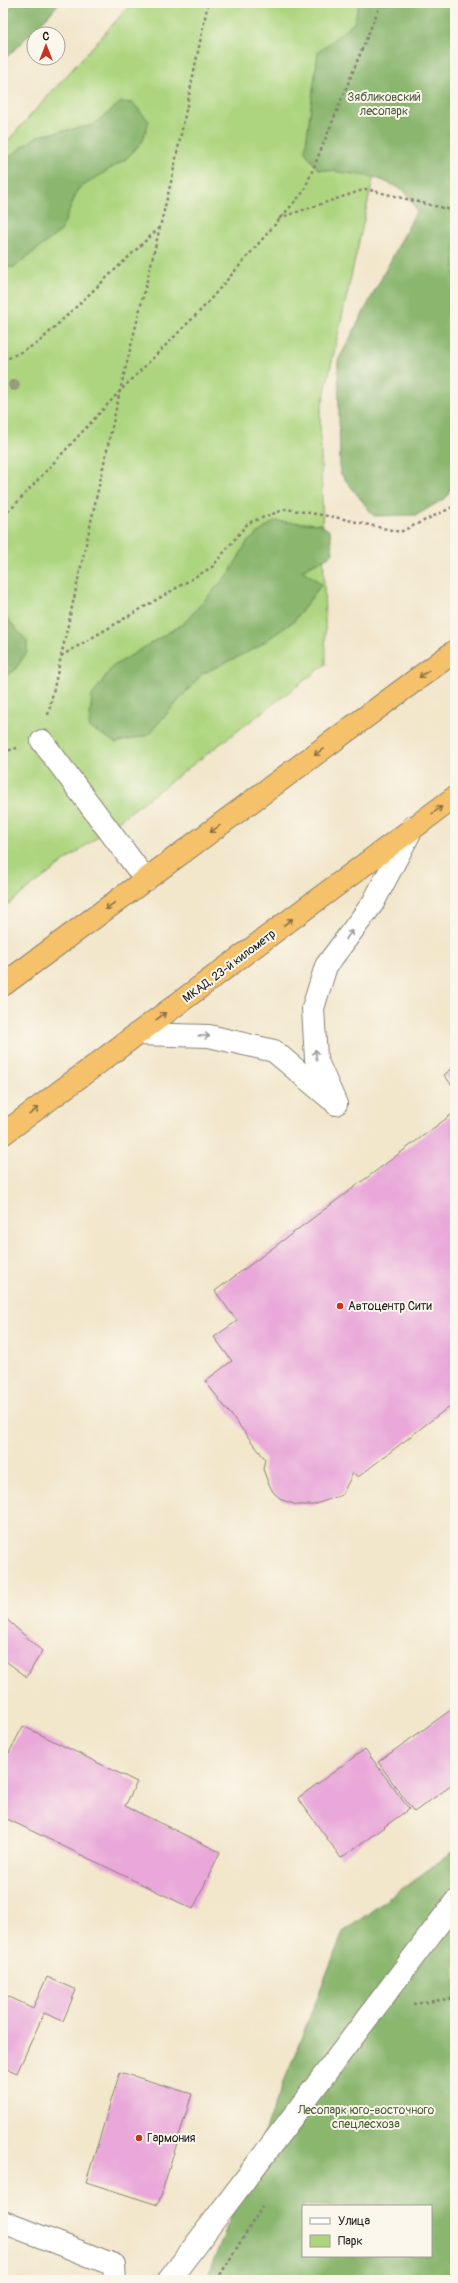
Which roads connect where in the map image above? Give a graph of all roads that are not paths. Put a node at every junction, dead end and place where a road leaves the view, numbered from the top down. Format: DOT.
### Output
graph roads {
  1 [pos="455,651"];
  2 [pos="42,741"];
  3 [pos="455,797"];
  4 [pos="413,827"];
  5 [pos="146,880"];
  6 [pos="3,985"];
  7 [pos="137,1034"];
  8 [pos="3,1134"];
  9 [pos="455,1902"];
  10 [pos="3,2222"];
  11 [pos="115,2280"];
  12 [pos="169,2280"];
  1 -- 5 [label="highway, one-way"];
  2 -- 5 [label="lane"];
  4 -- 3 [label="highway, МКАД, 23-й километр, one-way"];
  7 -- 4 [label="highway, МКАД, 23-й километр, one-way"];
  7 -- 4 [label="lane, one-way"];
  5 -- 6 [label="highway, one-way"];
  8 -- 7 [label="highway, МКАД, 23-й километр, one-way"];
  9 -- 12 [label="lane"];
  10 -- 11 [label="lane"];
}
